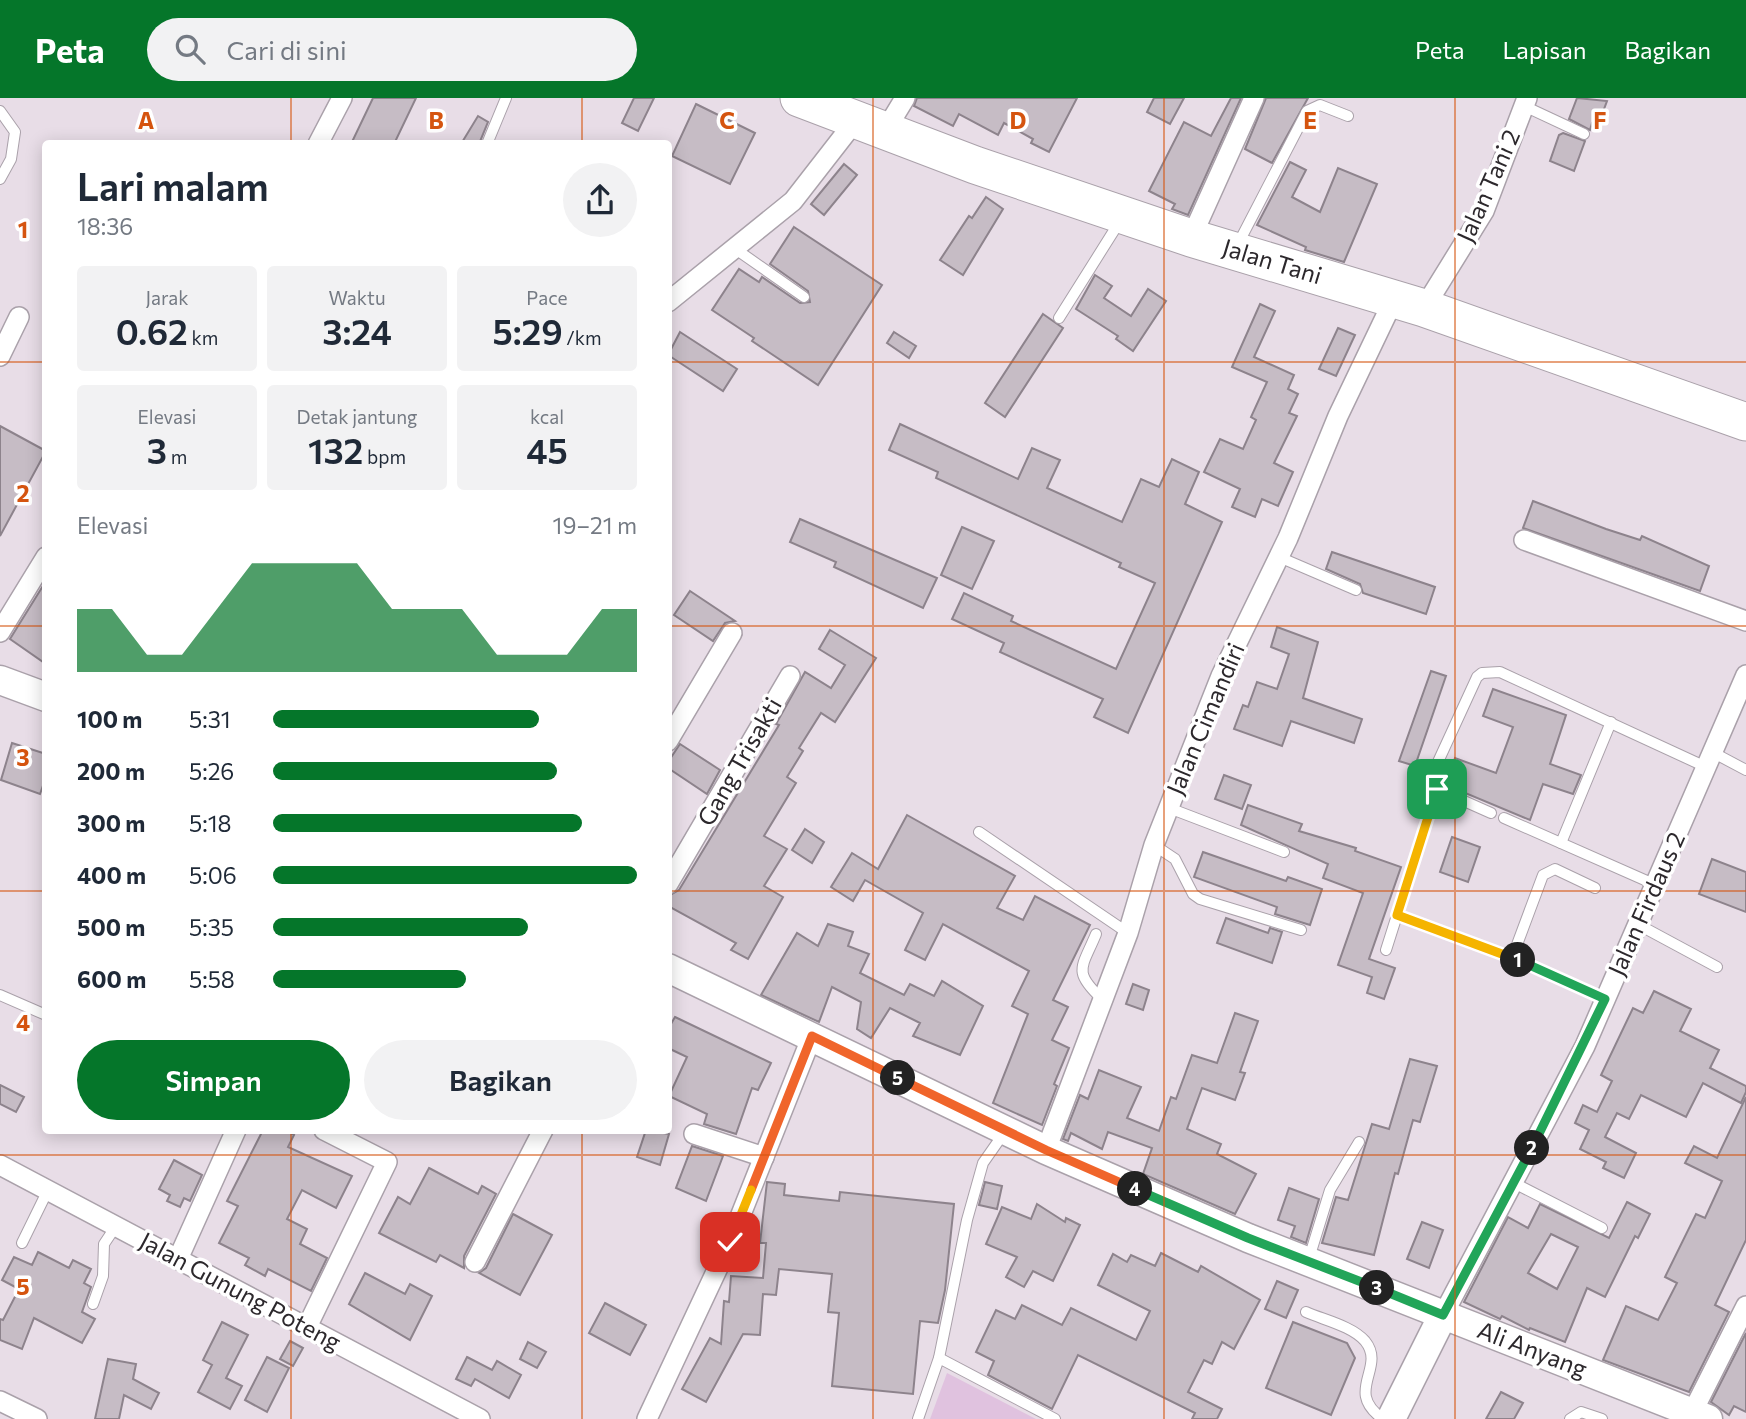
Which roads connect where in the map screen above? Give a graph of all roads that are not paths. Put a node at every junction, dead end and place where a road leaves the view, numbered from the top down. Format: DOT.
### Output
graph roads {
  1 [pos="342,98"];
  2 [pos="506,98"];
  3 [pos="799,98"];
  4 [pos="905,98"];
  5 [pos="1254,98"];
  6 [pos="1526,102"];
  7 [pos="0,111"];
  8 [pos="1348,116"];
  9 [pos="871,126"];
  10 [pos="1584,134"];
  11 [pos="320,140"];
  12 [pos="489,140"];
  13 [pos="0,179"];
  14 [pos="1124,214"];
  15 [pos="1191,237"];
  16 [pos="734,248"];
  17 [pos="1235,251"];
  18 [pos="804,297"];
  19 [pos="672,299"];
  20 [pos="1409,303"];
  21 [pos="19,317"];
  22 [pos="1059,318"];
  23 [pos="0,356"];
  24 [pos="1746,422"];
  25 [pos="1524,540"];
  26 [pos="1279,557"];
  27 [pos="42,564"];
  28 [pos="1356,590"];
  29 [pos="1746,621"];
  30 [pos="0,632"];
  31 [pos="732,633"];
  32 [pos="1746,675"];
  33 [pos="790,676"];
  34 [pos="0,680"];
  35 [pos="42,696"];
  36 [pos="1611,722"];
  37 [pos="672,734"];
  38 [pos="1709,760"];
  39 [pos="1746,770"];
  40 [pos="1437,789"];
  41 [pos="1169,808"];
  42 [pos="1491,813"];
  43 [pos="1503,818"];
  44 [pos="979,832"];
  45 [pos="1561,843"];
  46 [pos="1154,845"];
  47 [pos="1283,852"];
  48 [pos="672,877"];
  49 [pos="1656,886"];
  50 [pos="1595,888"];
  51 [pos="1397,915"];
  52 [pos="1639,925"];
  53 [pos="1301,930"];
  54 [pos="1096,933"];
  55 [pos="1128,933"];
  56 [pos="1386,950"];
  57 [pos="1512,958"];
  58 [pos="1717,967"];
  59 [pos="672,970"];
  60 [pos="0,995"];
  61 [pos="1102,999"];
  62 [pos="1605,999"];
  63 [pos="42,1013"];
  64 [pos="812,1036"];
  65 [pos="1006,1130"];
  66 [pos="234,1134"];
  67 [pos="332,1134"];
  68 [pos="541,1134"];
  69 [pos="694,1134"];
  70 [pos="1359,1142"];
  71 [pos="1046,1150"];
  72 [pos="764,1157"];
  73 [pos="0,1165"];
  74 [pos="1514,1183"];
  75 [pos="48,1190"];
  76 [pos="116,1226"];
  77 [pos="1602,1228"];
  78 [pos="22,1244"];
  79 [pos="178,1259"];
  80 [pos="475,1262"];
  81 [pos="1316,1265"];
  82 [pos="93,1304"];
  83 [pos="1746,1306"];
  84 [pos="1306,1312"];
  85 [pos="1443,1315"];
  86 [pos="307,1327"];
  87 [pos="939,1358"];
  88 [pos="0,1401"];
  89 [pos="1393,1416"];
  90 [pos="1700,1416"];
  91 [pos="37,1419"];
  92 [pos="480,1419"];
  93 [pos="648,1419"];
  94 [pos="918,1419"];
  95 [pos="1055,1419"];
  96 [pos="1570,1419"];
  97 [pos="1602,1419"];
  1 -- 11 [label="street"];
  2 -- 12 [label="lane"];
  3 -- 9 [label="highway, Jalan Tani"];
  4 -- 9 [label="street"];
  5 -- 15 [label="street"];
  6 -- 10 [label="lane"];
  6 -- 20 [label="street, Jalan Tani 2"];
  7 -- 13 [label="lane"];
  8 -- 17 [label="lane"];
  9 -- 14 [label="highway, Jalan Tani"];
  9 -- 16 [label="street"];
  14 -- 15 [label="highway, Jalan Tani"];
  14 -- 22 [label="lane"];
  15 -- 17 [label="highway, Jalan Tani"];
  16 -- 18 [label="lane"];
  16 -- 19 [label="street"];
  17 -- 20 [label="highway, Jalan Tani"];
  20 -- 24 [label="highway, Jalan Tani"];
  20 -- 26 [label="street, Jalan Cimandiri"];
  21 -- 23 [label="street"];
  25 -- 29 [label="street"];
  26 -- 28 [label="lane"];
  26 -- 41 [label="street, Jalan Cimandiri"];
  27 -- 30 [label="street"];
  31 -- 37 [label="street"];
  32 -- 38 [label="street, Jalan Firdaus 2"];
  33 -- 48 [label="street, Gang Trisakti"];
  34 -- 35 [label="street"];
  36 -- 38 [label="lane"];
  36 -- 40 [label="lane"];
  36 -- 45 [label="lane"];
  38 -- 39 [label="lane"];
  38 -- 49 [label="street, Jalan Firdaus 2"];
  40 -- 42 [label="lane"];
  40 -- 51 [label="lane"];
  41 -- 46 [label="street, Jalan Cimandiri"];
  41 -- 47 [label="lane"];
  43 -- 45 [label="lane"];
  44 -- 55 [label="lane"];
  45 -- 49 [label="lane"];
  46 -- 53 [label="lane"];
  46 -- 55 [label="street, Jalan Cimandiri"];
  49 -- 52 [label="street, Jalan Firdaus 2"];
  50 -- 57 [label="lane"];
  51 -- 56 [label="lane"];
  51 -- 57 [label="lane"];
  52 -- 58 [label="lane"];
  52 -- 62 [label="street, Jalan Firdaus 2"];
  54 -- 61 [label="lane"];
  55 -- 61 [label="street, Jalan Cimandiri"];
  57 -- 62 [label="lane"];
  59 -- 64 [label="street, Ali Anyang"];
  60 -- 63 [label="lane"];
  61 -- 71 [label="street, Jalan Cimandiri"];
  62 -- 74 [label="street, Jalan Firdaus 2"];
  64 -- 65 [label="street, Ali Anyang"];
  64 -- 72 [label="street"];
  65 -- 71 [label="street, Ali Anyang"];
  65 -- 87 [label="lane"];
  66 -- 79 [label="street"];
  67 -- 86 [label="street"];
  68 -- 80 [label="street"];
  69 -- 72 [label="street"];
  70 -- 81 [label="lane"];
  71 -- 81 [label="street, Ali Anyang"];
  72 -- 93 [label="street"];
  73 -- 75 [label="street, Jalan Gunung Poteng"];
  74 -- 77 [label="lane"];
  74 -- 85 [label="street, Jalan Firdaus 2"];
  75 -- 76 [label="street, Jalan Gunung Poteng"];
  75 -- 78 [label="lane"];
  76 -- 79 [label="street, Jalan Gunung Poteng"];
  76 -- 82 [label="lane"];
  79 -- 86 [label="street, Jalan Gunung Poteng"];
  81 -- 85 [label="street, Ali Anyang"];
  83 -- 90 [label="street"];
  84 -- 89 [label="lane"];
  85 -- 89 [label="street"];
  85 -- 90 [label="street, Ali Anyang"];
  86 -- 92 [label="street, Jalan Gunung Poteng"];
  87 -- 94 [label="lane"];
  87 -- 95 [label="lane"];
  88 -- 91 [label="street"];
  96 -- 97 [label="lane"];
}
